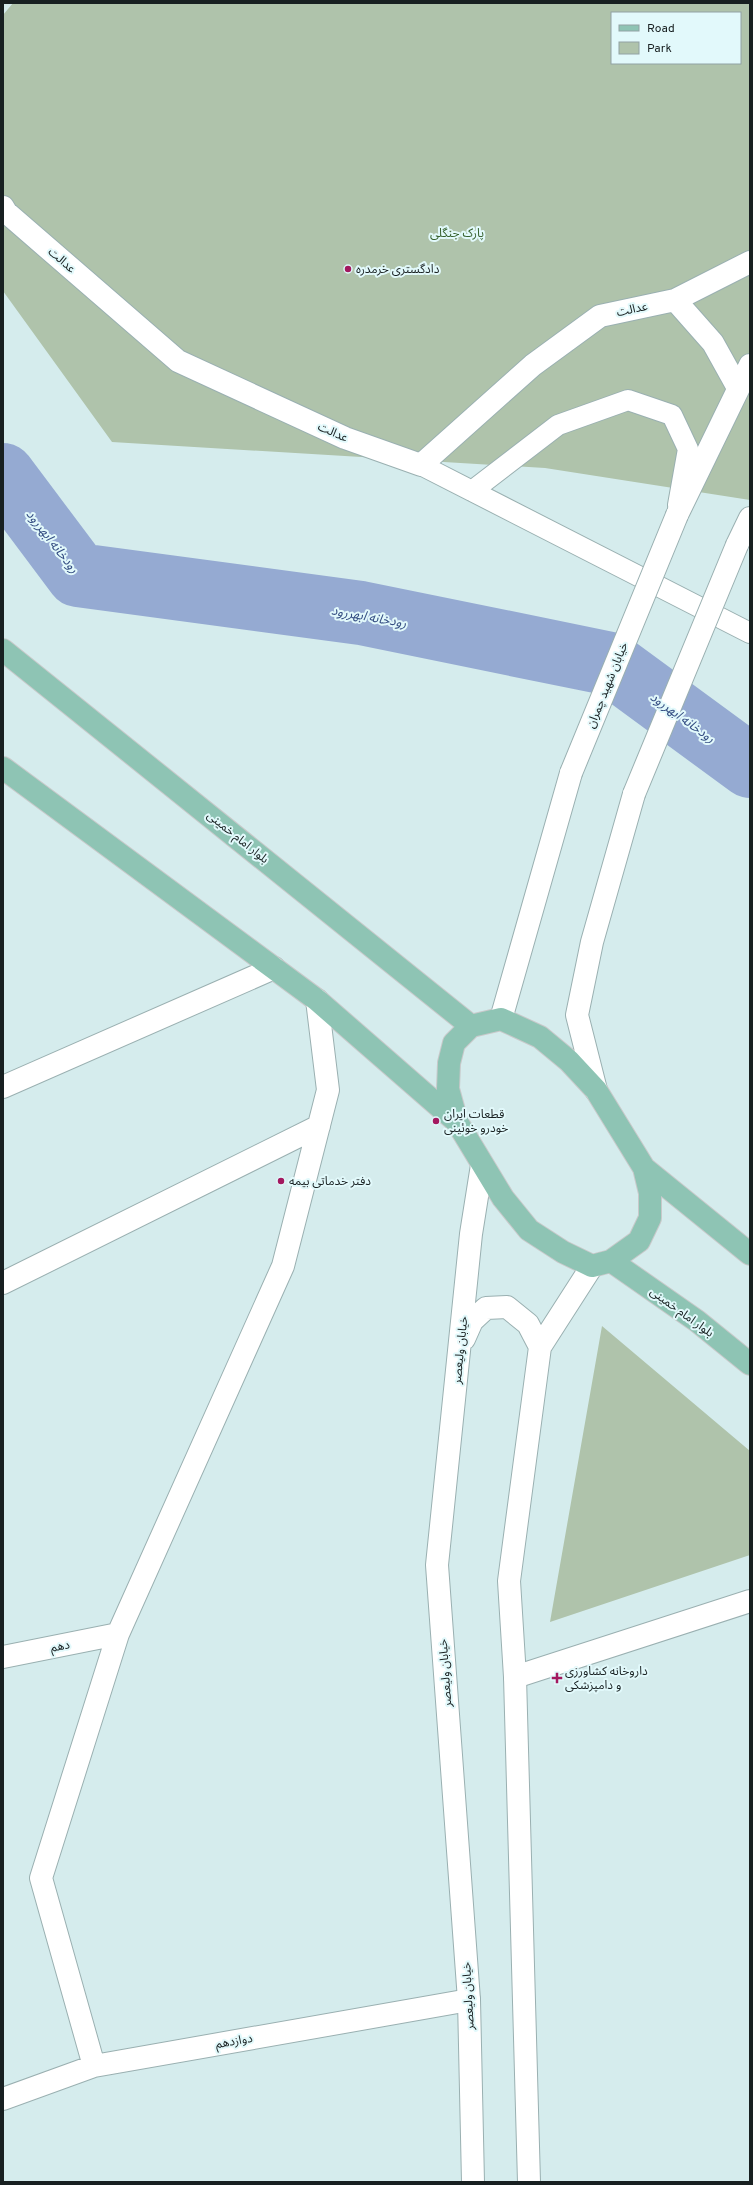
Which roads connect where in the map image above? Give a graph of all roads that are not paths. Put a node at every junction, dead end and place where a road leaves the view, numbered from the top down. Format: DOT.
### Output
graph roads {
  1 [pos="3,207"];
  2 [pos="750,262"];
  3 [pos="674,300"];
  4 [pos="750,365"];
  5 [pos="738,388"];
  6 [pos="421,465"];
  7 [pos="472,491"];
  8 [pos="677,515"];
  9 [pos="750,518"];
  10 [pos="750,633"];
  11 [pos="3,650"];
  12 [pos="3,768"];
  13 [pos="274,968"];
  14 [pos="317,1000"];
  15 [pos="501,1019"];
  16 [pos="471,1026"];
  17 [pos="3,1087"];
  18 [pos="596,1090"];
  19 [pos="457,1122"];
  20 [pos="319,1126"];
  21 [pos="482,1165"];
  22 [pos="644,1168"];
  23 [pos="750,1254"];
  24 [pos="602,1264"];
  25 [pos="3,1283"];
  26 [pos="461,1345"];
  27 [pos="540,1347"];
  28 [pos="750,1364"];
  29 [pos="750,1601"];
  30 [pos="118,1634"];
  31 [pos="3,1657"];
  32 [pos="515,1677"];
  33 [pos="469,2000"];
  34 [pos="94,2066"];
  35 [pos="3,2100"];
  36 [pos="473,2182"];
  37 [pos="529,2182"];
  1 -- 6 [label="street, عدالت"];
  2 -- 3 [label="street, عدالت"];
  3 -- 5 [label="street"];
  3 -- 6 [label="street, عدالت"];
  4 -- 5 [label="street, خیابان شهید چمران"];
  5 -- 8 [label="street, خیابان شهید چمران"];
  6 -- 7 [label="lane"];
  7 -- 8 [label="lane"];
  7 -- 10 [label="lane"];
  8 -- 15 [label="street, خیابان شهید چمران, bridge"];
  9 -- 18 [label="street, bridge"];
  11 -- 16 [label="main road, بلوار امام خمینی"];
  12 -- 13 [label="main road"];
  13 -- 14 [label="main road"];
  13 -- 17 [label="street"];
  14 -- 19 [label="main road"];
  14 -- 20 [label="street"];
  15 -- 16 [label="main road"];
  15 -- 18 [label="main road"];
  16 -- 19 [label="main road"];
  18 -- 22 [label="main road"];
  19 -- 21 [label="main road, بلوار امام خمینی"];
  20 -- 25 [label="street"];
  20 -- 30 [label="street"];
  21 -- 24 [label="main road, بلوار امام خمینی"];
  21 -- 26 [label="street, خیابان ولیعصر"];
  22 -- 23 [label="main road"];
  22 -- 24 [label="main road"];
  24 -- 27 [label="street"];
  24 -- 28 [label="main road, بلوار امام خمینی"];
  26 -- 27 [label="street"];
  26 -- 33 [label="street, خیابان ولیعصر"];
  27 -- 32 [label="street"];
  29 -- 32 [label="street"];
  30 -- 31 [label="street, دهم"];
  30 -- 34 [label="street"];
  32 -- 37 [label="street"];
  33 -- 34 [label="street, دوازدهم"];
  33 -- 36 [label="street, خیابان ولیعصر"];
  34 -- 35 [label="street, دوازدهم"];
}
